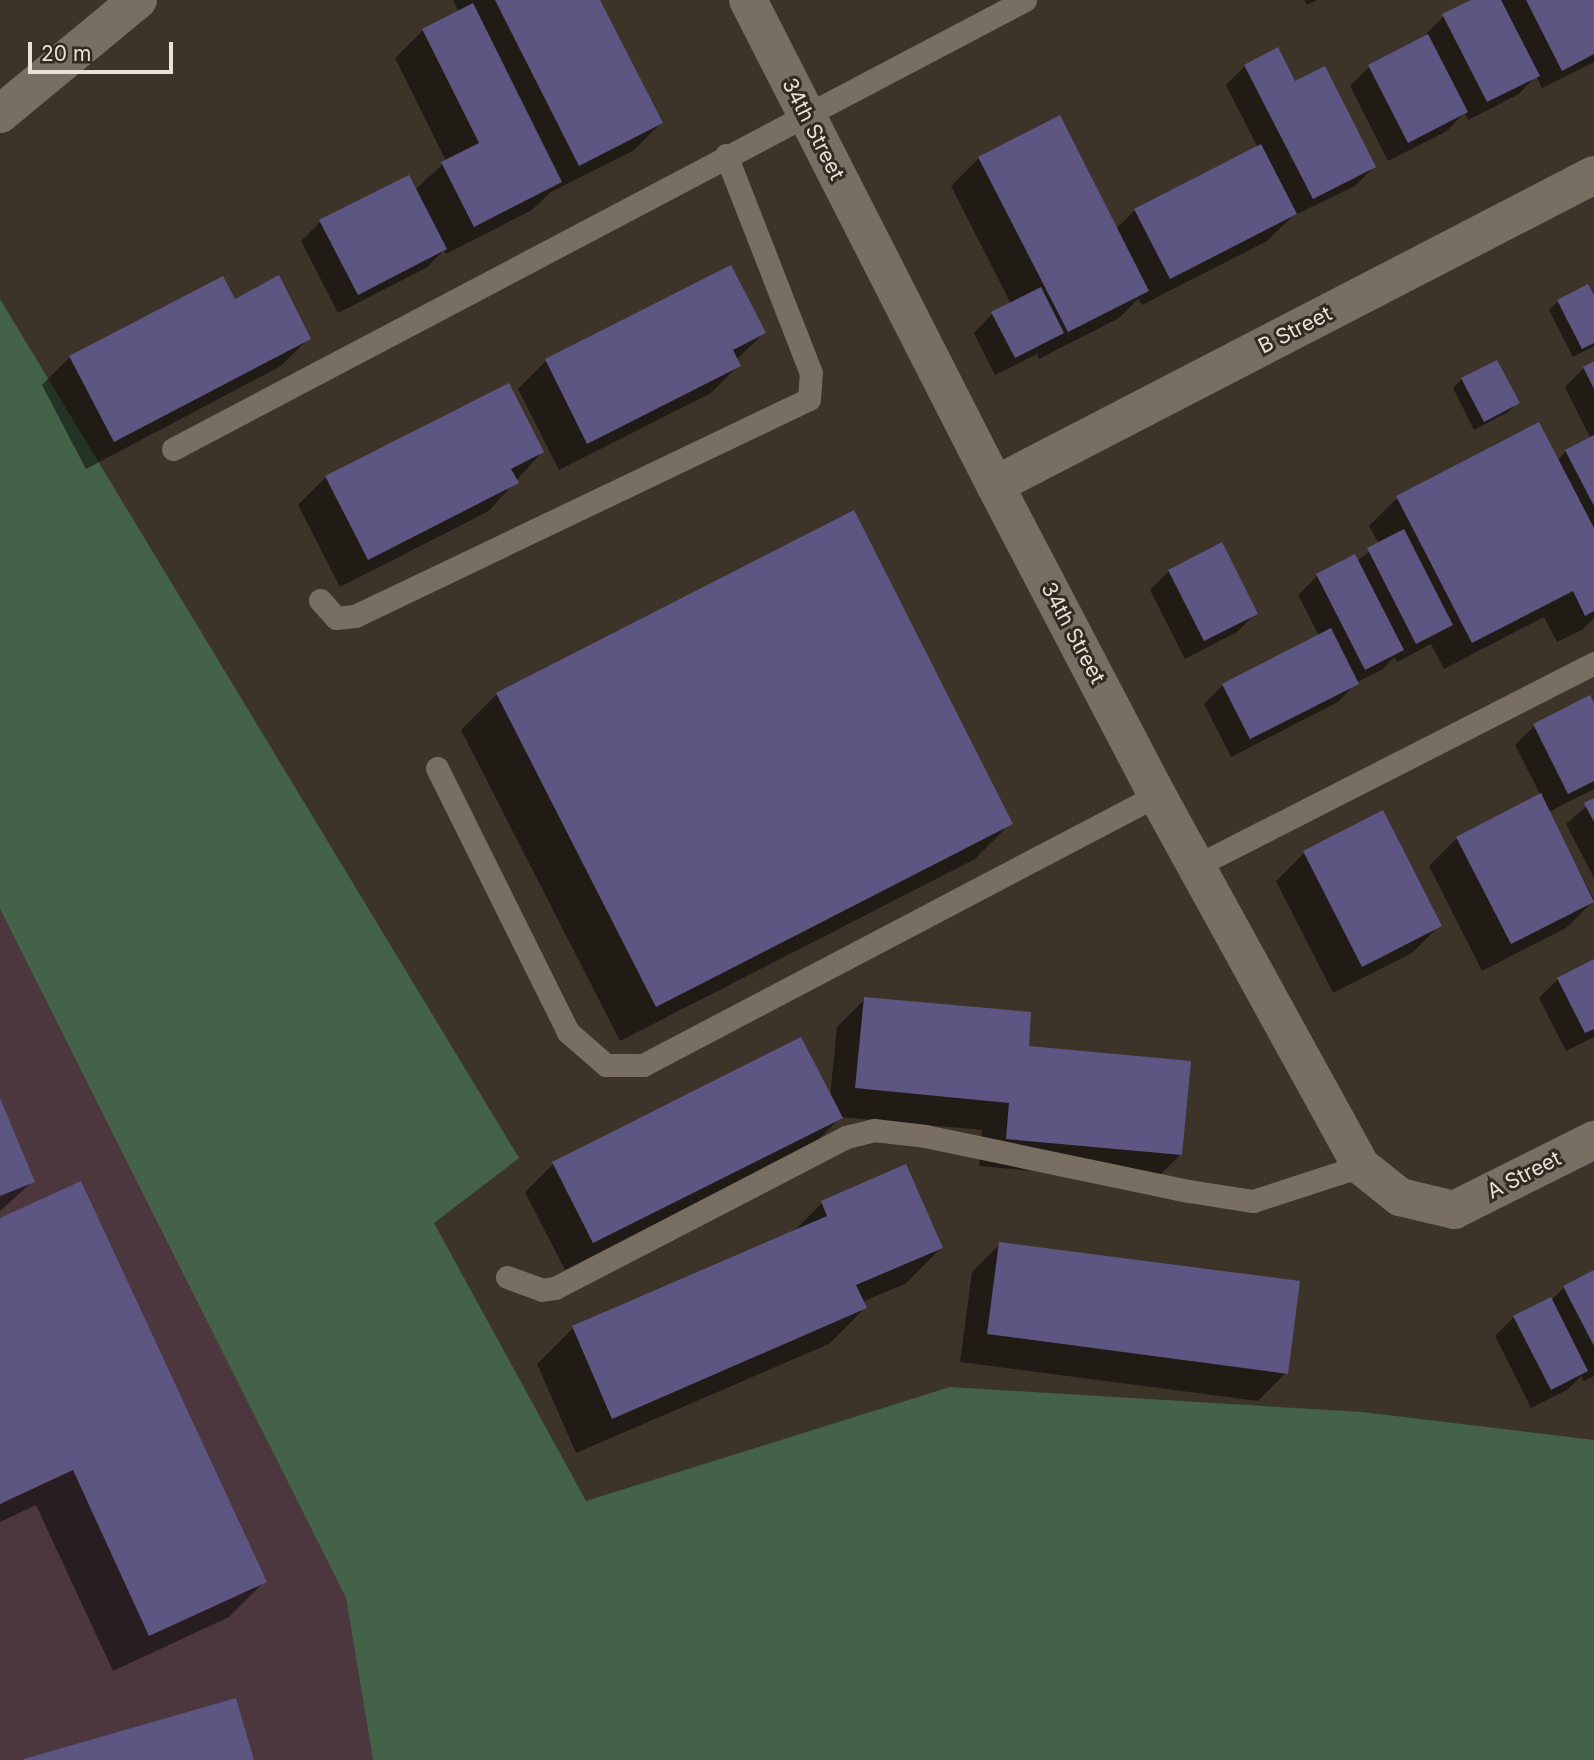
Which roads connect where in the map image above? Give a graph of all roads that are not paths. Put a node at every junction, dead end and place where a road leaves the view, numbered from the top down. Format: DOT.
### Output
graph roads {
  1 [pos="138,0"];
  2 [pos="748,0"];
  3 [pos="1025,0"];
  4 [pos="806,113"];
  5 [pos="0,114"];
  6 [pos="726,155"];
  7 [pos="1594,175"];
  8 [pos="173,449"];
  9 [pos="995,485"];
  10 [pos="320,600"];
  11 [pos="1594,663"];
  12 [pos="437,768"];
  13 [pos="1157,795"];
  14 [pos="1196,866"];
  15 [pos="1594,1140"];
  16 [pos="1361,1166"];
  17 [pos="1454,1210"];
  18 [pos="507,1277"];
  1 -- 5 [label="street"];
  2 -- 4 [label="street, 34th Street"];
  3 -- 4 [label="lane"];
  4 -- 6 [label="lane"];
  4 -- 9 [label="street, 34th Street"];
  6 -- 8 [label="lane"];
  6 -- 10 [label="lane"];
  7 -- 9 [label="street, B Street"];
  9 -- 13 [label="street, 34th Street"];
  11 -- 14 [label="lane"];
  12 -- 13 [label="lane"];
  13 -- 14 [label="street, 34th Street"];
  14 -- 16 [label="street, 34th Street"];
  15 -- 17 [label="street, A Street"];
  16 -- 17 [label="street, 34th Street"];
  16 -- 18 [label="lane"];
}
